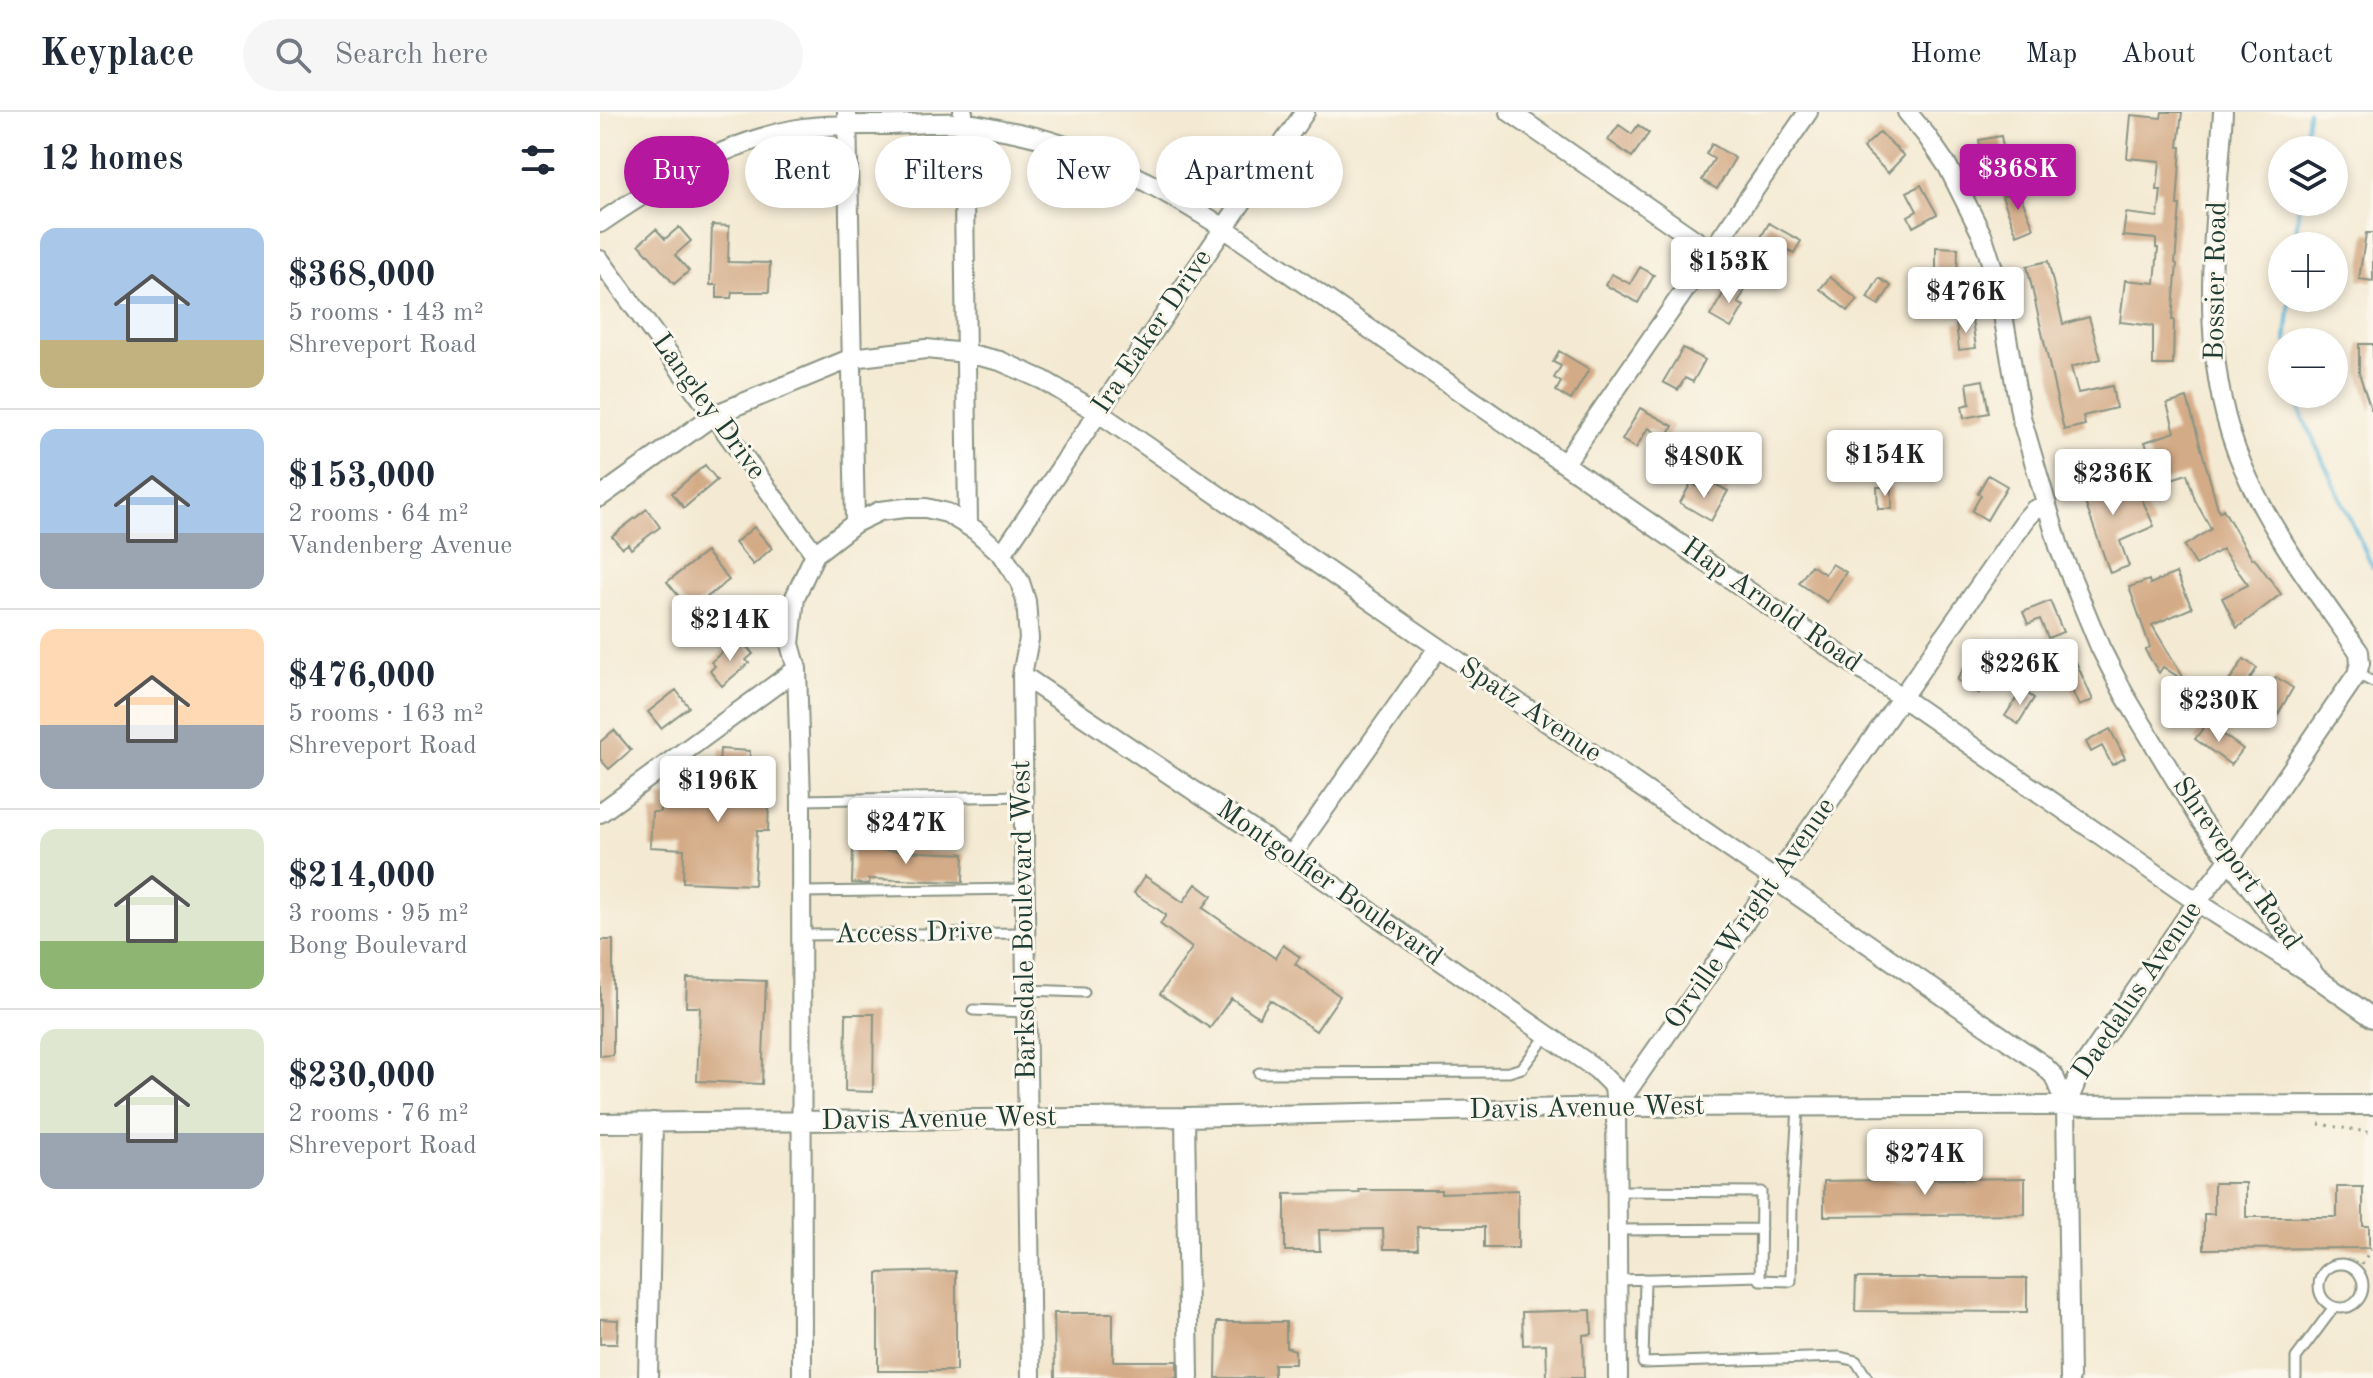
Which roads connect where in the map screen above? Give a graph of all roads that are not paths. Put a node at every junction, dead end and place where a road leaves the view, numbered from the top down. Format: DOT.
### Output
graph roads {
  1 [pos="1305,112"];
  2 [pos="1510,112"];
  3 [pos="1808,112"];
  4 [pos="1907,112"];
  5 [pos="2223,112"];
  6 [pos="964,117"];
  7 [pos="848,119"];
  8 [pos="600,223"];
  9 [pos="1224,228"];
  10 [pos="1711,251"];
  11 [pos="600,260"];
  12 [pos="966,353"];
  13 [pos="852,358"];
  14 [pos="1099,413"];
  15 [pos="714,415"];
  16 [pos="1565,463"];
  17 [pos="600,497"];
  18 [pos="2047,505"];
  19 [pos="855,523"];
  20 [pos="972,527"];
  21 [pos="815,554"];
  22 [pos="1002,554"];
  23 [pos="1438,648"];
  24 [pos="2359,652"];
  25 [pos="797,669"];
  26 [pos="1022,675"];
  27 [pos="2365,678"];
  28 [pos="1902,698"];
  29 [pos="1025,796"];
  30 [pos="801,800"];
  31 [pos="600,813"];
  32 [pos="1291,856"];
  33 [pos="2230,859"];
  34 [pos="1776,879"];
  35 [pos="1026,889"];
  36 [pos="802,892"];
  37 [pos="2197,902"];
  38 [pos="1026,933"];
  39 [pos="802,935"];
  40 [pos="2317,978"];
  41 [pos="1026,990"];
  42 [pos="1084,992"];
  43 [pos="973,1010"];
  44 [pos="1026,1012"];
  45 [pos="2373,1018"];
  46 [pos="1547,1035"];
  47 [pos="1259,1073"];
  48 [pos="2373,1105"];
  49 [pos="2066,1106"];
  50 [pos="1616,1107"];
  51 [pos="1798,1107"];
  52 [pos="1185,1117"];
  53 [pos="1027,1119"];
  54 [pos="801,1121"];
  55 [pos="653,1122"];
  56 [pos="600,1123"];
  57 [pos="1617,1191"];
  58 [pos="1761,1229"];
  59 [pos="1617,1230"];
  60 [pos="1760,1276"];
  61 [pos="1645,1279"];
  62 [pos="1617,1280"];
  63 [pos="2334,1307"];
  64 [pos="648,1378"];
  65 [pos="802,1378"];
  66 [pos="1031,1378"];
  67 [pos="1189,1378"];
  68 [pos="1618,1378"];
  69 [pos="1867,1378"];
  70 [pos="2070,1378"];
  71 [pos="2296,1378"];
  1 -- 9 [label="street, Ira Eaker Drive"];
  2 -- 10 [label="street"];
  3 -- 10 [label="street"];
  4 -- 18 [label="street, Shreveport Road"];
  5 -- 24 [label="street, Bossier Road"];
  6 -- 7 [label="street"];
  6 -- 9 [label="street, Hap Arnold Road"];
  6 -- 12 [label="street"];
  7 -- 8 [label="street"];
  7 -- 13 [label="street"];
  9 -- 14 [label="street, Ira Eaker Drive"];
  9 -- 16 [label="street, Hap Arnold Road"];
  10 -- 16 [label="street"];
  11 -- 15 [label="street, Langley Drive"];
  12 -- 13 [label="street"];
  12 -- 14 [label="street, Spatz Avenue"];
  12 -- 20 [label="street"];
  13 -- 15 [label="street"];
  13 -- 19 [label="street"];
  14 -- 22 [label="street, Ira Eaker Drive"];
  14 -- 23 [label="street, Spatz Avenue"];
  15 -- 17 [label="street"];
  15 -- 21 [label="street, Langley Drive"];
  16 -- 28 [label="street, Hap Arnold Road"];
  18 -- 28 [label="street, Orville Wright Avenue"];
  18 -- 33 [label="street, Shreveport Road"];
  19 -- 20 [label="street"];
  19 -- 21 [label="street"];
  20 -- 22 [label="street, Barksdale Boulevard West"];
  21 -- 25 [label="street"];
  22 -- 26 [label="street, Barksdale Boulevard West"];
  23 -- 32 [label="street"];
  23 -- 34 [label="street, Spatz Avenue"];
  24 -- 27 [label="street, Daedalus Avenue"];
  25 -- 30 [label="street"];
  25 -- 31 [label="street"];
  26 -- 29 [label="street, Barksdale Boulevard West"];
  26 -- 32 [label="street, Montgolfier Boulevard"];
  27 -- 33 [label="street, Daedalus Avenue"];
  28 -- 34 [label="street, Orville Wright Avenue"];
  28 -- 37 [label="street, Hap Arnold Road"];
  29 -- 30 [label="lane"];
  29 -- 35 [label="street, Barksdale Boulevard West"];
  30 -- 36 [label="street"];
  32 -- 46 [label="street, Montgolfier Boulevard"];
  33 -- 37 [label="street, Daedalus Avenue"];
  33 -- 40 [label="street, Shreveport Road"];
  34 -- 49 [label="street, Spatz Avenue"];
  34 -- 50 [label="street, Orville Wright Avenue"];
  35 -- 36 [label="lane, Access Drive"];
  35 -- 38 [label="street, Barksdale Boulevard West"];
  36 -- 39 [label="street"];
  37 -- 40 [label="street, Hap Arnold Road"];
  37 -- 49 [label="street, Daedalus Avenue"];
  38 -- 39 [label="lane, Access Drive"];
  38 -- 41 [label="street, Barksdale Boulevard West"];
  39 -- 54 [label="street"];
  40 -- 45 [label="street, Shreveport Road"];
  41 -- 42 [label="lane"];
  41 -- 44 [label="street, Barksdale Boulevard West"];
  43 -- 44 [label="lane"];
  44 -- 53 [label="street, Barksdale Boulevard West"];
  46 -- 47 [label="lane"];
  46 -- 50 [label="street, Montgolfier Boulevard"];
  48 -- 49 [label="street, Davis Avenue West"];
  49 -- 51 [label="street, Davis Avenue West"];
  49 -- 70 [label="street, Daedalus Avenue"];
  50 -- 51 [label="street, Davis Avenue West"];
  50 -- 52 [label="street, Davis Avenue West"];
  50 -- 57 [label="street"];
  51 -- 60 [label="lane"];
  52 -- 53 [label="street, Davis Avenue West"];
  52 -- 67 [label="street"];
  53 -- 54 [label="street, Davis Avenue West"];
  53 -- 66 [label="street, Barksdale Boulevard West"];
  54 -- 55 [label="street, Davis Avenue West"];
  54 -- 65 [label="street"];
  55 -- 56 [label="street, Davis Avenue West"];
  55 -- 64 [label="street"];
  57 -- 58 [label="lane"];
  57 -- 59 [label="street"];
  58 -- 59 [label="lane"];
  58 -- 60 [label="lane"];
  59 -- 62 [label="street"];
  60 -- 61 [label="lane"];
  61 -- 62 [label="lane"];
  61 -- 69 [label="lane"];
  62 -- 68 [label="street"];
  63 -- 63 [label="lane"];
  63 -- 71 [label="lane"];
}
